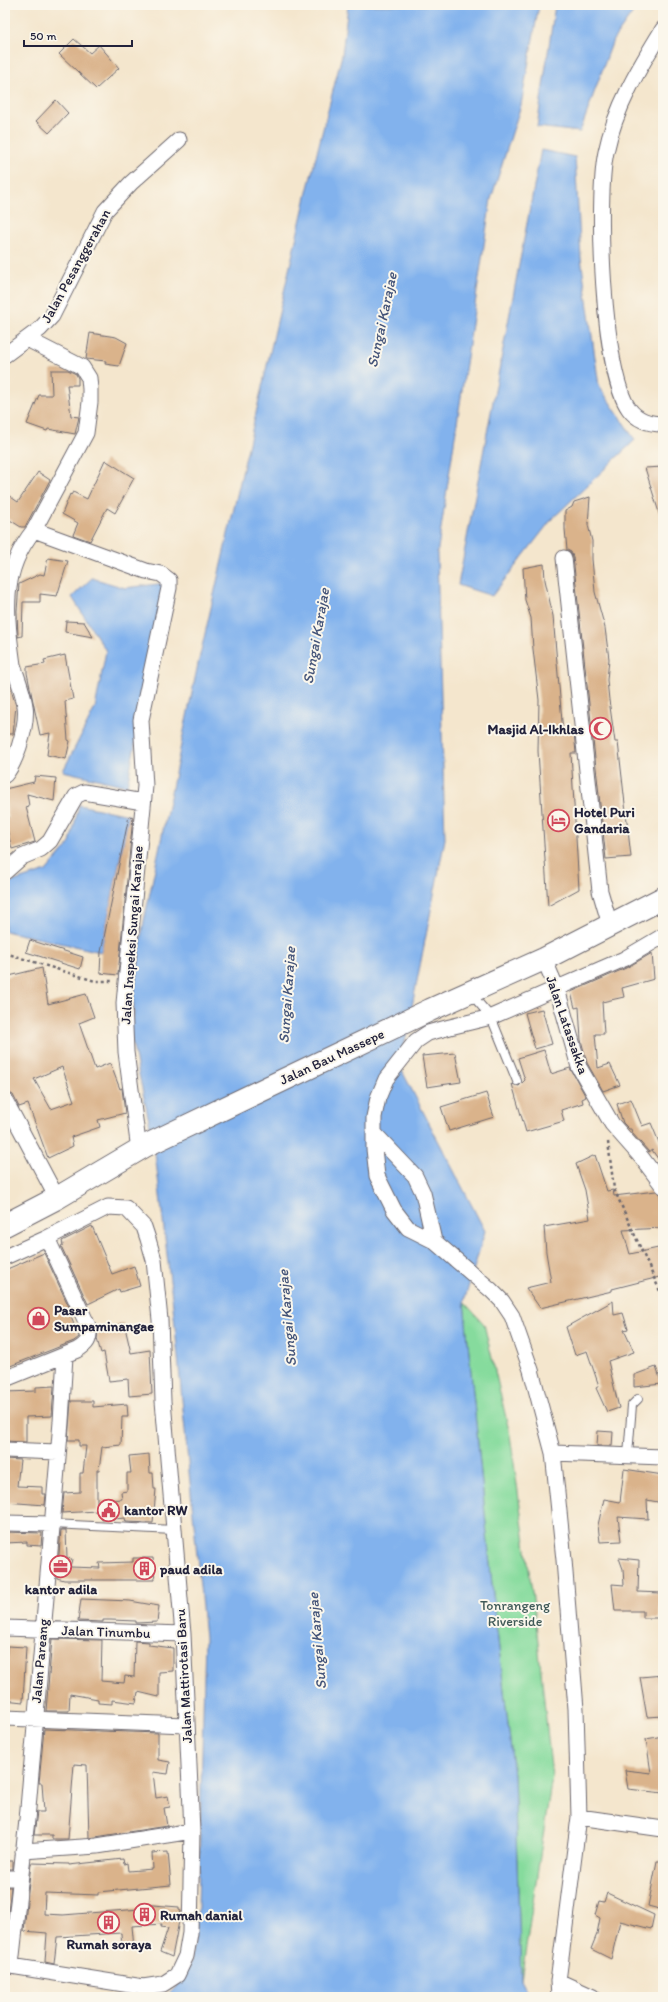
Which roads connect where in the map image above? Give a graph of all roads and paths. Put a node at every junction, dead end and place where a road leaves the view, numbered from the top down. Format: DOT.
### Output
graph roads {
  1 [pos="663,28"];
  2 [pos="179,140"];
  3 [pos="27,339"];
  4 [pos="5,355"];
  5 [pos="663,424"];
  6 [pos="34,530"];
  7 [pos="564,558"];
  8 [pos="9,666"];
  9 [pos="5,775"];
  10 [pos="143,802"];
  11 [pos="5,872"];
  12 [pos="663,898"];
  13 [pos="610,925"];
  14 [pos="663,936"];
  15 [pos="5,952"];
  16 [pos="544,959"];
  17 [pos="126,982"];
  18 [pos="557,989"];
  19 [pos="470,994"];
  20 [pos="491,1017"];
  21 [pos="517,1081"];
  22 [pos="5,1100"];
  23 [pos="612,1124"];
  24 [pos="374,1133"];
  25 [pos="142,1148"];
  26 [pos="663,1186"];
  27 [pos="57,1198"];
  28 [pos="5,1225"];
  29 [pos="47,1238"];
  30 [pos="434,1241"];
  31 [pos="5,1257"];
  32 [pos="663,1298"];
  33 [pos="65,1356"];
  34 [pos="5,1379"];
  35 [pos="638,1399"];
  36 [pos="5,1450"];
  37 [pos="58,1452"];
  38 [pos="553,1454"];
  39 [pos="628,1455"];
  40 [pos="663,1457"];
  41 [pos="5,1523"];
  42 [pos="52,1524"];
  43 [pos="174,1530"];
  44 [pos="5,1628"];
  45 [pos="43,1630"];
  46 [pos="183,1634"];
  47 [pos="5,1718"];
  48 [pos="35,1719"];
  49 [pos="186,1725"];
  50 [pos="580,1818"];
  51 [pos="663,1829"];
  52 [pos="192,1831"];
  53 [pos="23,1851"];
  54 [pos="12,1878"];
  55 [pos="8,1965"];
  56 [pos="558,1981"];
  57 [pos="559,1997"];
  58 [pos="593,1997"];
  1 -- 5 [label="street"];
  2 -- 3 [label="street, Jalan Pesanggerahan"];
  3 -- 4 [label="street, Jalan Pesanggerahan"];
  3 -- 6 [label="street"];
  6 -- 8 [label="street"];
  6 -- 10 [label="street, Jalan Inspeksi Sungai Karajae"];
  7 -- 13 [label="street"];
  8 -- 9 [label="street"];
  10 -- 11 [label="street"];
  10 -- 17 [label="street, Jalan Inspeksi Sungai Karajae"];
  12 -- 13 [label="highway, Jalan Bau Massepe"];
  13 -- 16 [label="highway, Jalan Bau Massepe"];
  14 -- 18 [label="street"];
  15 -- 17 [label="path"];
  16 -- 18 [label="street, Jalan Latassakka"];
  16 -- 19 [label="highway, Jalan Bau Massepe"];
  17 -- 25 [label="street, Jalan Inspeksi Sungai Karajae"];
  18 -- 20 [label="street"];
  18 -- 23 [label="street, Jalan Latassakka"];
  19 -- 20 [label="lane"];
  19 -- 25 [label="highway, Jalan Bau Massepe"];
  20 -- 21 [label="lane"];
  20 -- 24 [label="street"];
  22 -- 27 [label="street"];
  23 -- 26 [label="street, Jalan Latassakka"];
  23 -- 32 [label="path"];
  24 -- 30 [label="street"];
  24 -- 30 [label="street"];
  25 -- 27 [label="highway, Jalan Bau Massepe"];
  27 -- 28 [label="highway, Jalan Bau Massepe"];
  29 -- 31 [label="street"];
  29 -- 33 [label="street"];
  29 -- 43 [label="street, Jalan Mattirotasi Baru"];
  30 -- 38 [label="street"];
  33 -- 34 [label="street"];
  33 -- 37 [label="street, Jalan Pareang"];
  35 -- 39 [label="lane"];
  36 -- 37 [label="street"];
  37 -- 42 [label="street, Jalan Pareang"];
  38 -- 39 [label="street"];
  38 -- 50 [label="street"];
  39 -- 40 [label="street"];
  41 -- 42 [label="street"];
  42 -- 43 [label="lane"];
  42 -- 45 [label="street, Jalan Pareang"];
  43 -- 46 [label="street, Jalan Mattirotasi Baru"];
  44 -- 45 [label="street, Jalan Tinumbu"];
  45 -- 46 [label="street, Jalan Tinumbu"];
  45 -- 48 [label="street, Jalan Pareang"];
  46 -- 49 [label="street, Jalan Mattirotasi Baru"];
  47 -- 48 [label="street"];
  48 -- 49 [label="street"];
  48 -- 53 [label="street, Jalan Pareang"];
  49 -- 52 [label="street, Jalan Mattirotasi Baru"];
  50 -- 51 [label="street"];
  50 -- 56 [label="street"];
  52 -- 53 [label="street"];
  52 -- 55 [label="street, Jalan Mattirotasi Baru"];
  53 -- 54 [label="street, Jalan Pareang"];
  54 -- 55 [label="street, Jalan Pareang"];
  56 -- 57 [label="street"];
  56 -- 58 [label="street"];
}
